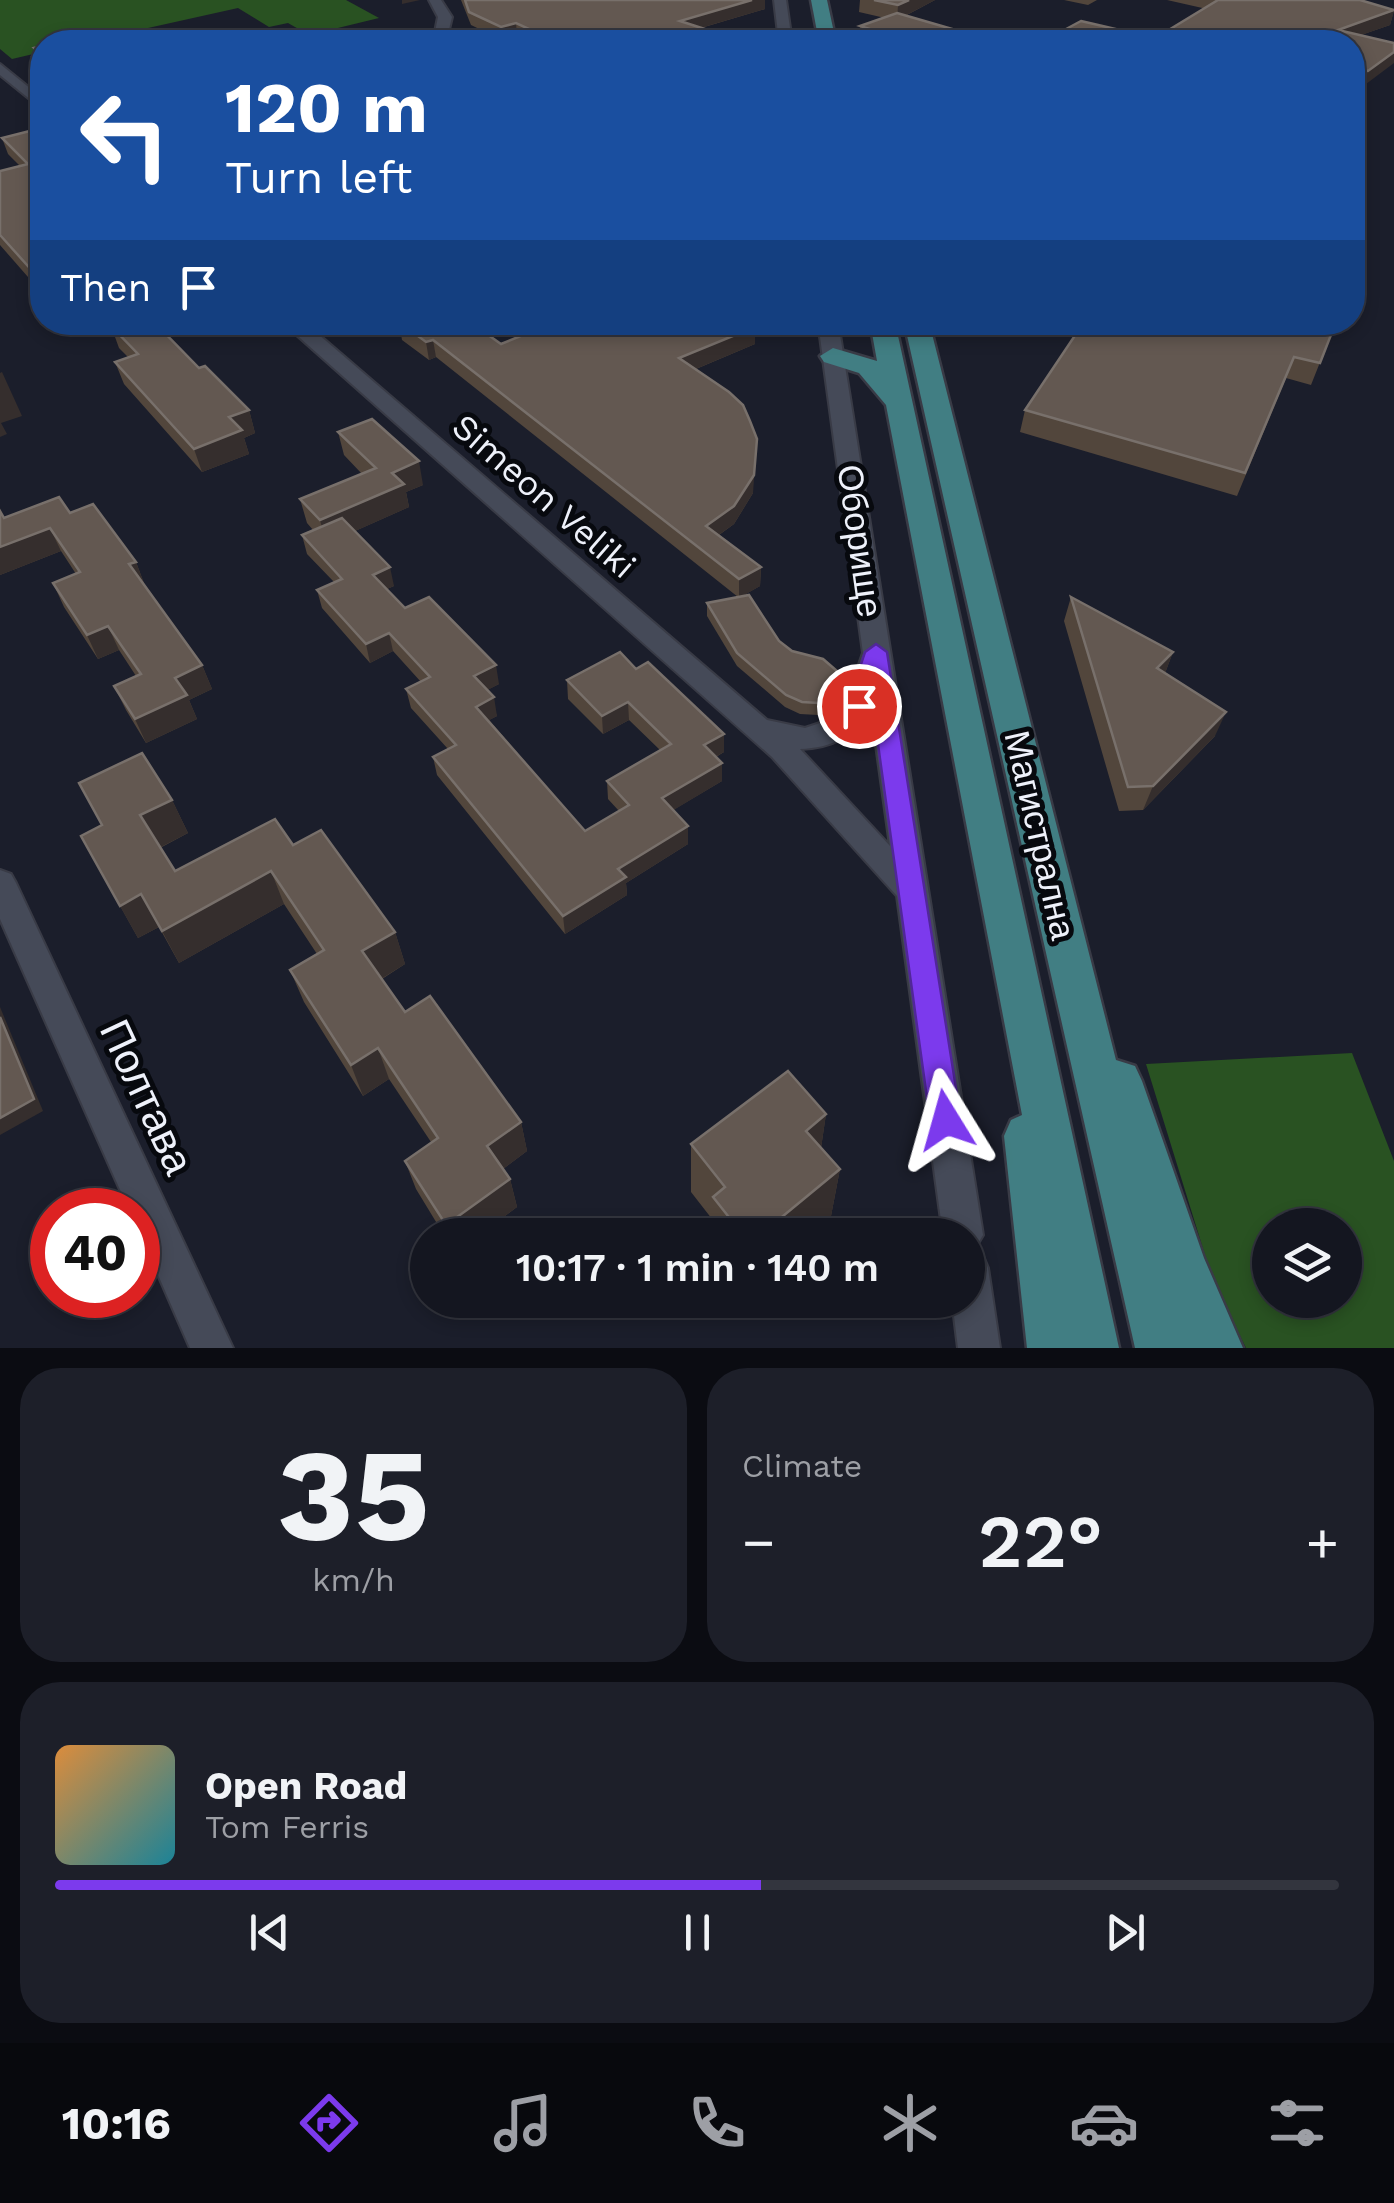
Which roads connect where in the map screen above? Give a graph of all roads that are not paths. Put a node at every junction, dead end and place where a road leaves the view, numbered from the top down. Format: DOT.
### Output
graph roads {
  1 [pos="435,0"];
  2 [pos="780,0"];
  3 [pos="819,0"];
  4 [pos="442,30"];
  5 [pos="784,30"];
  6 [pos="825,30"];
  7 [pos="3,74"];
  8 [pos="30,95"];
  9 [pos="307,335"];
  10 [pos="884,335"];
  11 [pos="919,335"];
  12 [pos="830,338"];
  13 [pos="898,410"];
  14 [pos="876,652"];
  15 [pos="750,722"];
  16 [pos="996,866"];
  17 [pos="1047,868"];
  18 [pos="0,883"];
  19 [pos="912,890"];
  20 [pos="960,1218"];
  21 [pos="975,1318"];
  22 [pos="212,1348"];
  23 [pos="979,1348"];
  24 [pos="1054,1348"];
  25 [pos="1092,1348"];
  26 [pos="1162,1348"];
  27 [pos="1216,1348"];
  1 -- 4 [label="street"];
  2 -- 5 [label="street"];
  3 -- 6 [label="main road"];
  7 -- 8 [label="street"];
  9 -- 15 [label="street, Simeon Veliki"];
  10 -- 13 [label="main road"];
  11 -- 17 [label="main road, Магистрална"];
  12 -- 13 [label="main road"];
  12 -- 14 [label="street, Оборище"];
  13 -- 16 [label="main road"];
  14 -- 15 [label="street"];
  14 -- 19 [label="street, Оборище"];
  15 -- 19 [label="street, Simeon Veliki"];
  16 -- 24 [label="main road"];
  16 -- 25 [label="main road"];
  17 -- 26 [label="main road, Магистрална"];
  17 -- 27 [label="main road"];
  18 -- 22 [label="street, Полтава"];
  19 -- 20 [label="street, Оборище"];
  21 -- 23 [label="street"];
}
